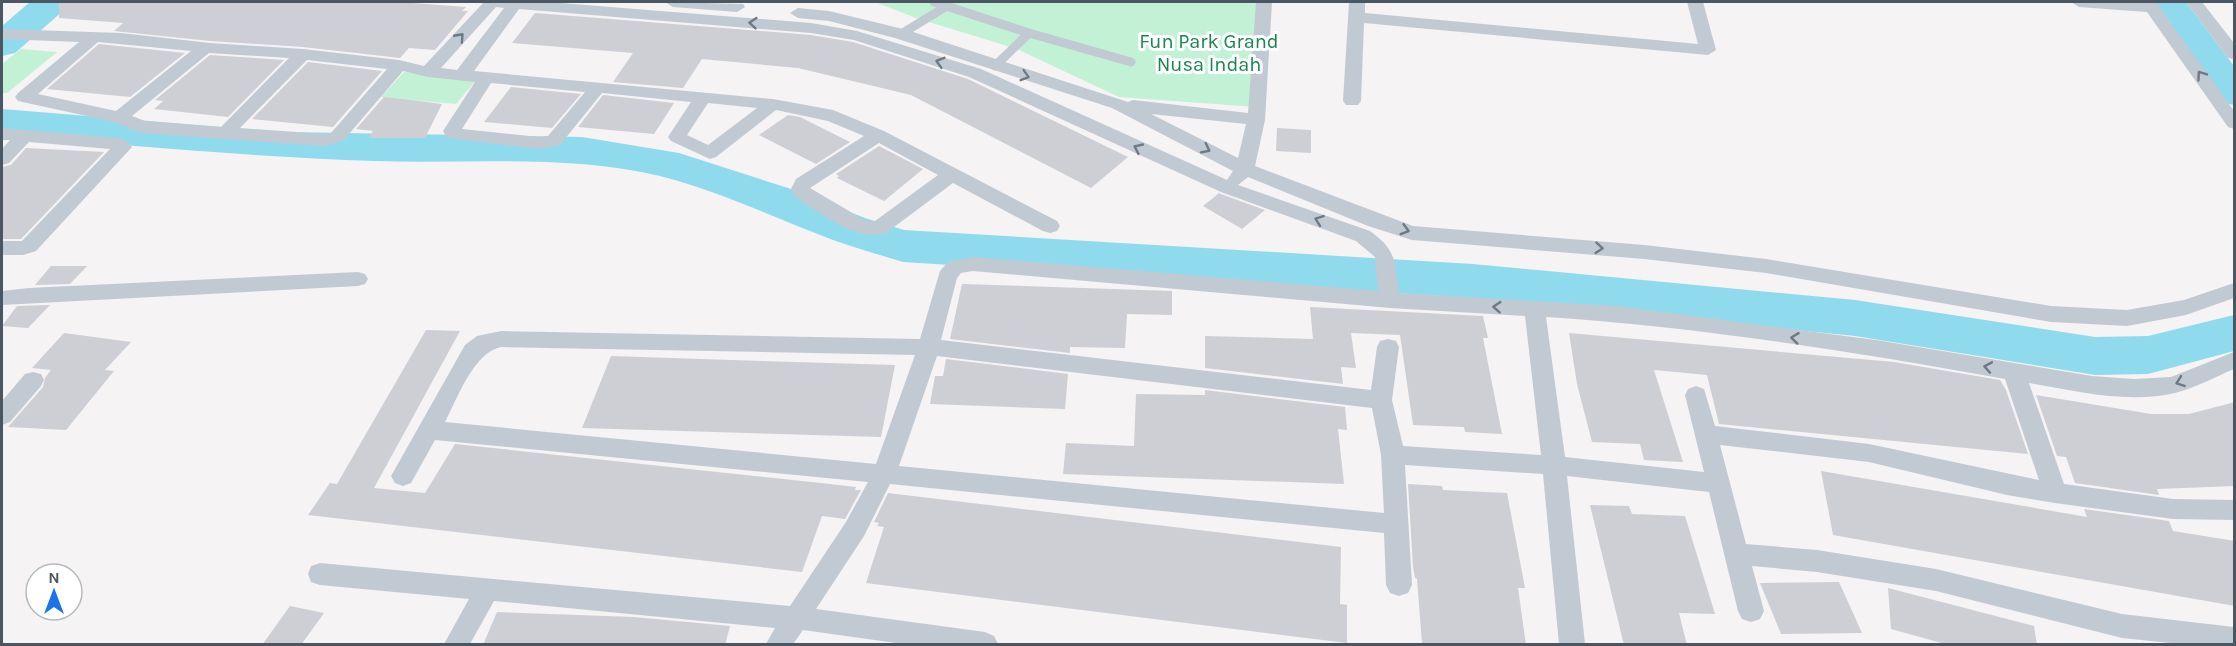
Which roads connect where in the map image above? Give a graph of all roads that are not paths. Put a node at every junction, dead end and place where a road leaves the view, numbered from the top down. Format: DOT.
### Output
graph roads {
  1 [pos="493,2"];
  2 [pos="673,2"];
  3 [pos="846,2"];
  4 [pos="934,2"];
  5 [pos="1264,2"];
  6 [pos="1695,2"];
  7 [pos="2079,2"];
  8 [pos="2194,2"];
  9 [pos="515,3"];
  10 [pos="2150,5"];
  11 [pos="947,6"];
  12 [pos="1357,9"];
  13 [pos="829,16"];
  14 [pos="1029,33"];
  15 [pos="2,34"];
  16 [pos="901,34"];
  17 [pos="93,38"];
  18 [pos="205,48"];
  19 [pos="303,54"];
  20 [pos="2235,54"];
  21 [pos="1131,62"];
  22 [pos="399,65"];
  23 [pos="995,66"];
  24 [pos="428,72"];
  25 [pos="462,75"];
  26 [pos="486,78"];
  27 [pos="597,88"];
  28 [pos="703,97"];
  29 [pos="1352,101"];
  30 [pos="773,104"];
  31 [pos="1118,105"];
  32 [pos="119,117"];
  33 [pos="1256,120"];
  34 [pos="2235,123"];
  35 [pos="226,132"];
  36 [pos="2,134"];
  37 [pos="878,135"];
  38 [pos="25,136"];
  39 [pos="2,159"];
  40 [pos="1245,169"];
  41 [pos="952,174"];
  42 [pos="1228,188"];
  43 [pos="1050,226"];
  44 [pos="1369,229"];
  45 [pos="2,248"];
  46 [pos="358,279"];
  47 [pos="2235,290"];
  48 [pos="1389,296"];
  49 [pos="2,298"];
  50 [pos="1535,310"];
  51 [pos="929,346"];
  52 [pos="1388,347"];
  53 [pos="2235,360"];
  54 [pos="2014,372"];
  55 [pos="33,381"];
  56 [pos="1696,395"];
  57 [pos="1381,400"];
  58 [pos="2,416"];
  59 [pos="430,430"];
  60 [pos="1706,434"];
  61 [pos="1393,455"];
  62 [pos="1554,465"];
  63 [pos="885,472"];
  64 [pos="403,476"];
  65 [pos="1718,483"];
  66 [pos="2055,493"];
  67 [pos="2235,510"];
  68 [pos="1396,524"];
  69 [pos="1737,554"];
  70 [pos="320,574"];
  71 [pos="1399,585"];
  72 [pos="488,588"];
  73 [pos="1751,611"];
  74 [pos="797,618"];
  75 [pos="2235,639"];
  76 [pos="457,645"];
  77 [pos="778,645"];
  78 [pos="985,645"];
  79 [pos="1572,645"];
  1 -- 9 [label="street"];
  24 -- 1 [label="street, one-way"];
  2 -- 13 [label="street"];
  3 -- 13 [label="street"];
  4 -- 11 [label="lane"];
  5 -- 33 [label="street"];
  6 -- 12 [label="street"];
  7 -- 10 [label="street"];
  8 -- 20 [label="street"];
  9 -- 25 [label="street"];
  42 -- 9 [label="street, one-way"];
  34 -- 10 [label="street, one-way"];
  11 -- 14 [label="lane"];
  11 -- 16 [label="lane"];
  12 -- 29 [label="street"];
  13 -- 16 [label="street"];
  14 -- 21 [label="lane"];
  14 -- 23 [label="lane"];
  15 -- 17 [label="street"];
  16 -- 23 [label="street"];
  17 -- 18 [label="street"];
  17 -- 32 [label="street"];
  18 -- 19 [label="street"];
  18 -- 32 [label="street"];
  19 -- 22 [label="street"];
  19 -- 35 [label="street"];
  22 -- 24 [label="street"];
  22 -- 35 [label="street"];
  23 -- 31 [label="street, one-way"];
  24 -- 25 [label="street"];
  25 -- 26 [label="street"];
  26 -- 27 [label="street"];
  26 -- 27 [label="street"];
  27 -- 28 [label="street"];
  28 -- 30 [label="street"];
  28 -- 30 [label="street"];
  30 -- 37 [label="street"];
  31 -- 33 [label="street"];
  31 -- 40 [label="street, one-way"];
  32 -- 35 [label="street"];
  33 -- 40 [label="street"];
  36 -- 38 [label="street"];
  37 -- 41 [label="street"];
  37 -- 41 [label="street"];
  38 -- 39 [label="street"];
  38 -- 45 [label="street"];
  40 -- 42 [label="street"];
  40 -- 44 [label="street"];
  41 -- 43 [label="street"];
  44 -- 42 [label="street, one-way"];
  44 -- 47 [label="street, one-way"];
  44 -- 48 [label="street"];
  46 -- 49 [label="street"];
  50 -- 48 [label="street, one-way"];
  48 -- 51 [label="street"];
  54 -- 50 [label="street, one-way"];
  50 -- 62 [label="street"];
  51 -- 57 [label="street"];
  51 -- 59 [label="street"];
  51 -- 63 [label="street"];
  52 -- 57 [label="street"];
  53 -- 54 [label="street, one-way"];
  54 -- 66 [label="street"];
  55 -- 58 [label="street"];
  56 -- 60 [label="street"];
  57 -- 61 [label="street"];
  59 -- 63 [label="street"];
  59 -- 64 [label="street"];
  60 -- 65 [label="street"];
  60 -- 66 [label="street"];
  61 -- 62 [label="street"];
  61 -- 68 [label="street"];
  62 -- 65 [label="street"];
  62 -- 79 [label="street"];
  63 -- 68 [label="street"];
  63 -- 74 [label="street"];
  65 -- 69 [label="street"];
  66 -- 67 [label="street"];
  68 -- 71 [label="street"];
  69 -- 73 [label="street"];
  69 -- 75 [label="street"];
  70 -- 72 [label="street"];
  72 -- 74 [label="street"];
  72 -- 76 [label="street"];
  74 -- 77 [label="street"];
  74 -- 78 [label="street"];
}
